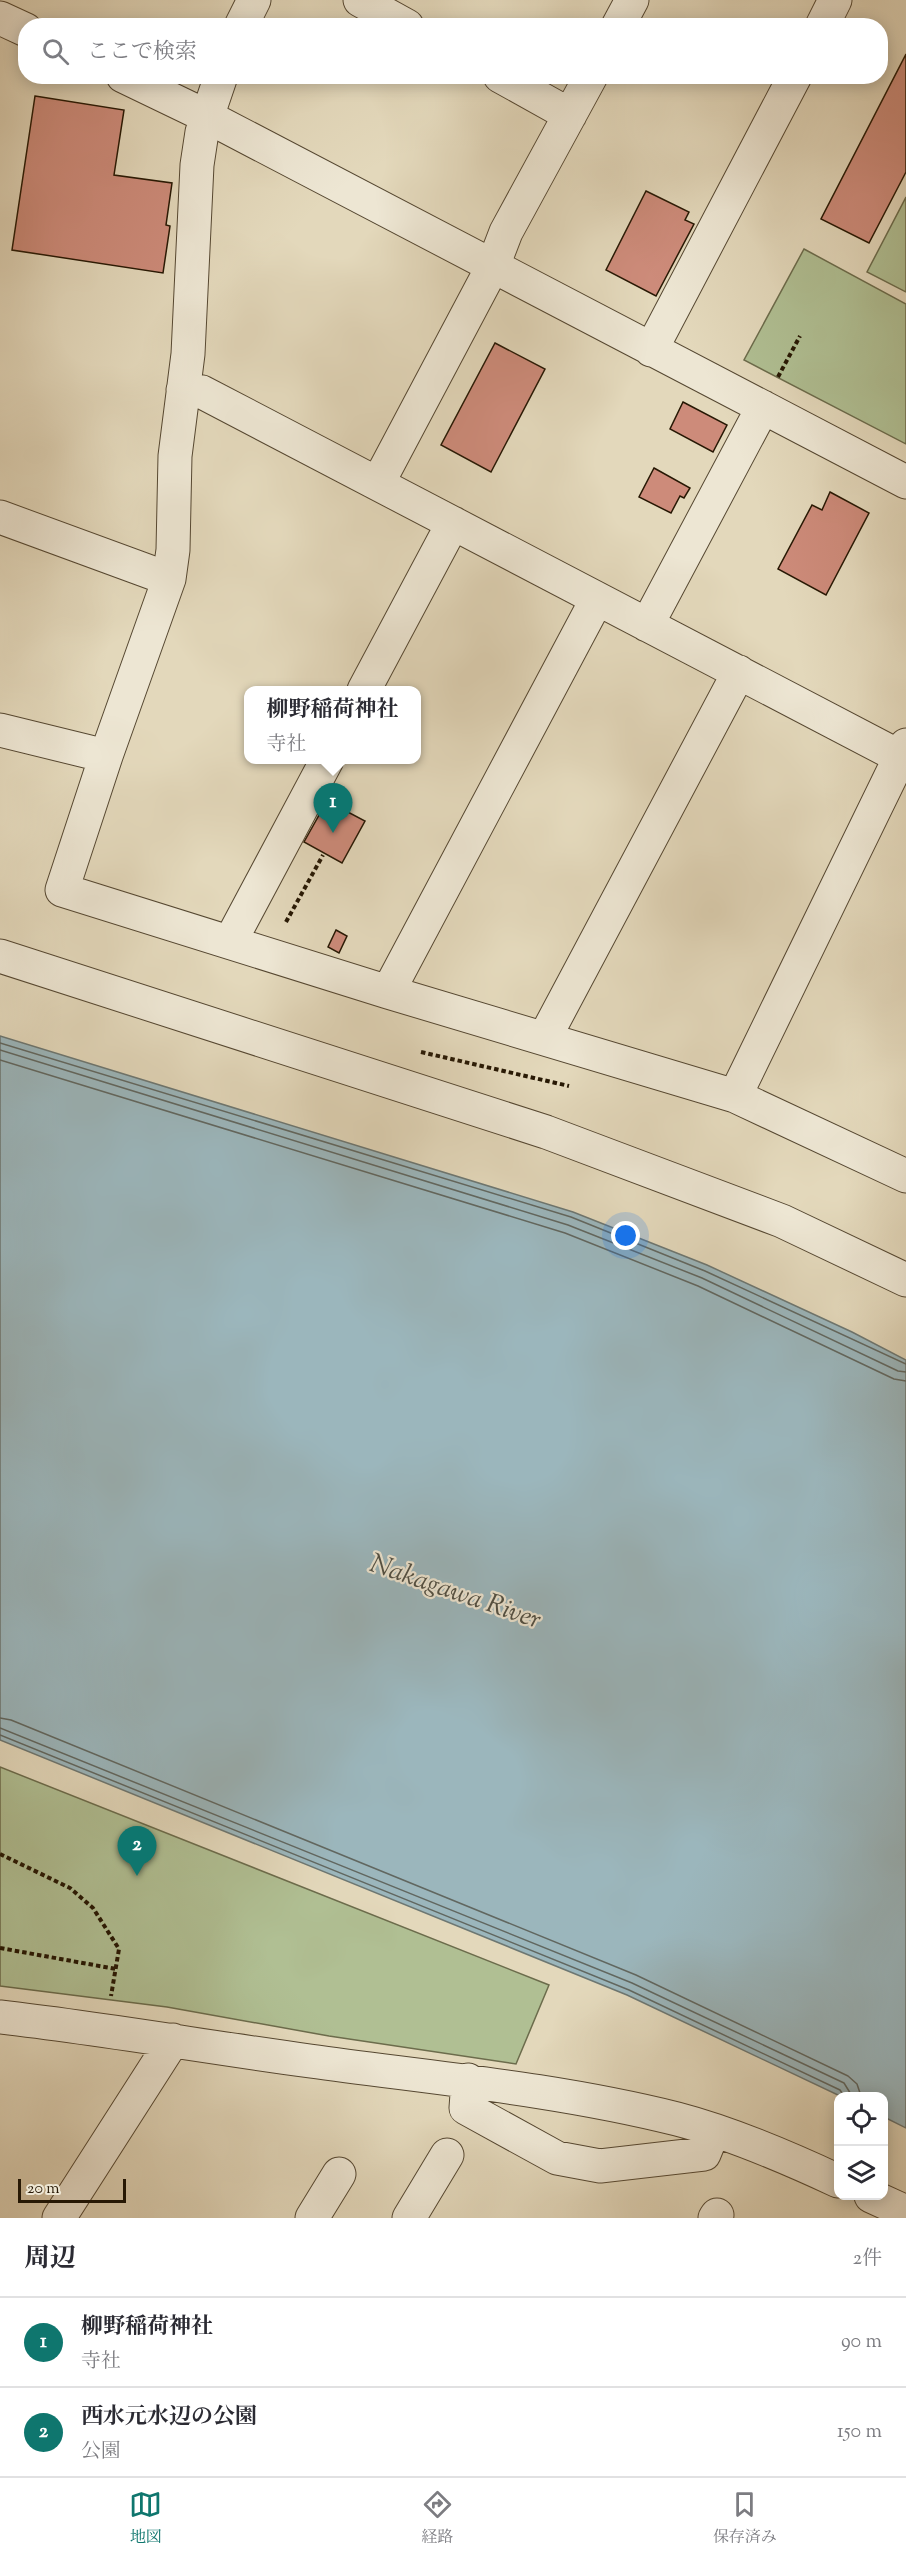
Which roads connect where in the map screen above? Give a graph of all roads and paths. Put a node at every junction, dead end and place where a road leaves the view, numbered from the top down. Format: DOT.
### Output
graph roads {
  1 [pos="254,0"];
  2 [pos="360,0"];
  3 [pos="632,0"];
  4 [pos="835,0"];
  5 [pos="0,18"];
  6 [pos="245,18"];
  7 [pos="393,18"];
  8 [pos="622,18"];
  9 [pos="826,18"];
  10 [pos="18,26"];
  11 [pos="140,84"];
  12 [pos="218,84"];
  13 [pos="514,84"];
  14 [pos="587,84"];
  15 [pos="791,84"];
  16 [pos="570,115"];
  17 [pos="206,116"];
  18 [pos="493,266"];
  19 [pos="800,336"];
  20 [pos="651,350"];
  21 [pos="183,390"];
  22 [pos="769,394"];
  23 [pos="906,482"];
  24 [pos="378,483"];
  25 [pos="0,517"];
  26 [pos="453,523"];
  27 [pos="169,579"];
  28 [pos="597,599"];
  29 [pos="647,625"];
  30 [pos="739,672"];
  31 [pos="366,686"];
  32 [pos="0,730"];
  33 [pos="904,754"];
  34 [pos="106,756"];
  35 [pos="324,764"];
  36 [pos="323,855"];
  37 [pos="230,942"];
  38 [pos="268,954"];
  39 [pos="0,956"];
  40 [pos="388,992"];
  41 [pos="545,1037"];
  42 [pos="417,1051"];
  43 [pos="575,1087"];
  44 [pos="735,1096"];
  45 [pos="906,1176"];
  46 [pos="906,1280"];
  47 [pos="0,1854"];
  48 [pos="0,1948"];
  49 [pos="116,1969"];
  50 [pos="0,2017"];
  51 [pos="104,2029"];
  52 [pos="173,2040"];
  53 [pos="468,2080"];
  54 [pos="713,2132"];
  55 [pos="447,2155"];
  56 [pos="339,2175"];
  57 [pos="834,2179"];
  58 [pos="880,2200"];
  59 [pos="906,2212"];
  60 [pos="59,2218"];
  61 [pos="312,2218"];
  62 [pos="409,2218"];
  1 -- 6 [label="street"];
  2 -- 7 [label="street"];
  3 -- 8 [label="street"];
  4 -- 9 [label="street"];
  5 -- 10 [label="street"];
  11 -- 17 [label="street"];
  12 -- 17 [label="street"];
  13 -- 16 [label="street"];
  14 -- 16 [label="street"];
  15 -- 20 [label="street"];
  16 -- 18 [label="street"];
  17 -- 18 [label="street"];
  17 -- 21 [label="street"];
  18 -- 20 [label="street"];
  18 -- 24 [label="street"];
  19 -- 22 [label="path"];
  20 -- 22 [label="street"];
  21 -- 24 [label="street"];
  21 -- 27 [label="street"];
  22 -- 23 [label="street"];
  22 -- 29 [label="street"];
  24 -- 26 [label="street"];
  25 -- 27 [label="street"];
  26 -- 28 [label="street"];
  26 -- 31 [label="street"];
  27 -- 34 [label="street"];
  28 -- 29 [label="street"];
  28 -- 40 [label="street"];
  29 -- 30 [label="street"];
  30 -- 33 [label="street"];
  30 -- 41 [label="street"];
  32 -- 34 [label="street"];
  33 -- 44 [label="street"];
  34 -- 37 [label="street"];
  35 -- 37 [label="street"];
  36 -- 38 [label="path"];
  37 -- 38 [label="street"];
  38 -- 40 [label="street"];
  39 -- 46 [label="street"];
  40 -- 41 [label="street"];
  41 -- 44 [label="street"];
  42 -- 43 [label="path"];
  44 -- 45 [label="street"];
  47 -- 49 [label="path"];
  48 -- 49 [label="path"];
  49 -- 51 [label="path"];
  50 -- 51 [label="street"];
  51 -- 52 [label="street"];
  52 -- 53 [label="street"];
  52 -- 60 [label="street"];
  53 -- 54 [label="street"];
  53 -- 54 [label="street"];
  54 -- 57 [label="street"];
  55 -- 62 [label="street"];
  56 -- 61 [label="street"];
  58 -- 59 [label="street"];
}
